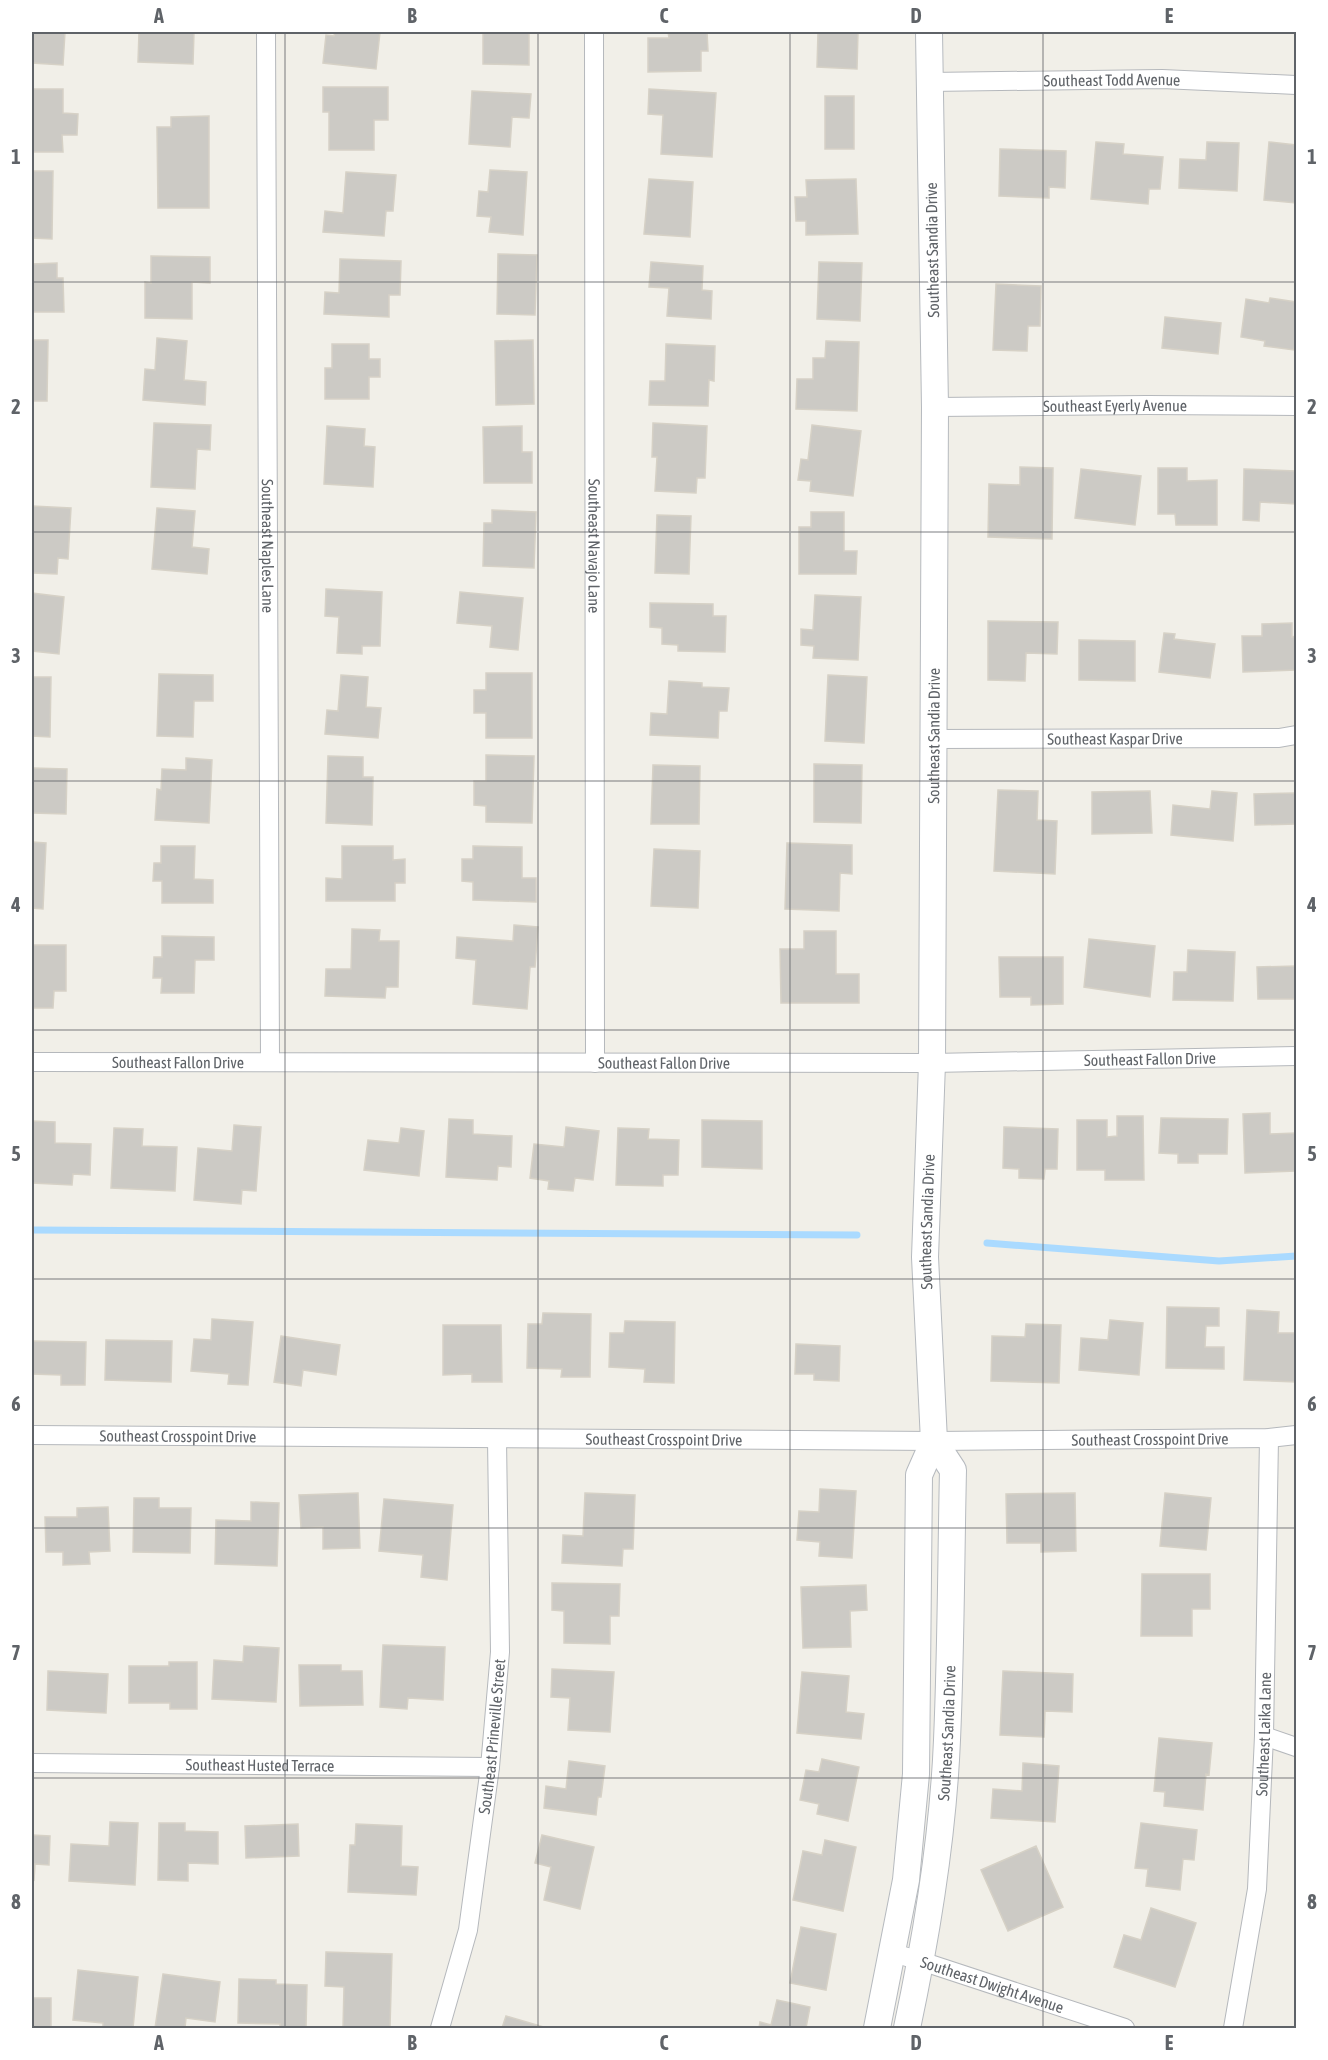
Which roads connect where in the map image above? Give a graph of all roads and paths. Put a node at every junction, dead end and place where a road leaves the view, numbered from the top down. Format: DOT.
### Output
graph roads {
  1 [pos="266,32"];
  2 [pos="594,32"];
  3 [pos="929,32"];
  4 [pos="929,82"];
  5 [pos="1296,86"];
  6 [pos="1296,406"];
  7 [pos="935,407"];
  8 [pos="1296,735"];
  9 [pos="933,739"];
  10 [pos="1296,1056"];
  11 [pos="270,1061"];
  12 [pos="32,1062"];
  13 [pos="595,1063"];
  14 [pos="932,1063"];
  15 [pos="32,1435"];
  16 [pos="1296,1435"];
  17 [pos="1269,1438"];
  18 [pos="497,1439"];
  19 [pos="934,1440"];
  20 [pos="1264,1736"];
  21 [pos="1296,1747"];
  22 [pos="32,1763"];
  23 [pos="490,1767"];
  24 [pos="893,1953"];
  25 [pos="921,1961"];
  26 [pos="440,2028"];
  27 [pos="877,2028"];
  28 [pos="907,2028"];
  29 [pos="1125,2028"];
  30 [pos="1233,2028"];
  1 -- 11 [label="street, Southeast Naples Lane"];
  2 -- 13 [label="street, Southeast Navajo Lane"];
  3 -- 4 [label="street, Southeast Sandia Drive"];
  4 -- 5 [label="street, Southeast Todd Avenue"];
  4 -- 7 [label="street, Southeast Sandia Drive"];
  6 -- 7 [label="street, Southeast Eyerly Avenue"];
  7 -- 9 [label="street, Southeast Sandia Drive"];
  8 -- 9 [label="street, Southeast Kaspar Drive"];
  9 -- 14 [label="street, Southeast Sandia Drive"];
  10 -- 14 [label="street, Southeast Fallon Drive"];
  11 -- 12 [label="street, Southeast Fallon Drive"];
  11 -- 13 [label="street, Southeast Fallon Drive"];
  13 -- 14 [label="street, Southeast Fallon Drive"];
  14 -- 19 [label="street, Southeast Sandia Drive"];
  15 -- 18 [label="street, Southeast Crosspoint Drive"];
  16 -- 17 [label="street, Southeast Crosspoint Drive"];
  17 -- 19 [label="street, Southeast Crosspoint Drive"];
  17 -- 20 [label="street, Southeast Laika Lane"];
  18 -- 19 [label="street, Southeast Crosspoint Drive"];
  18 -- 23 [label="street, Southeast Prineville Street"];
  19 -- 24 [label="street, Southeast Sandia Drive"];
  19 -- 25 [label="street, Southeast Sandia Drive"];
  20 -- 21 [label="street"];
  20 -- 30 [label="street, Southeast Laika Lane"];
  22 -- 23 [label="street, Southeast Husted Terrace"];
  23 -- 26 [label="street, Southeast Prineville Street"];
  24 -- 25 [label="street, Southeast Dwight Avenue"];
  24 -- 27 [label="street, Southeast Sandia Drive"];
  25 -- 28 [label="street, Southeast Sandia Drive"];
  25 -- 29 [label="street, Southeast Dwight Avenue"];
}
